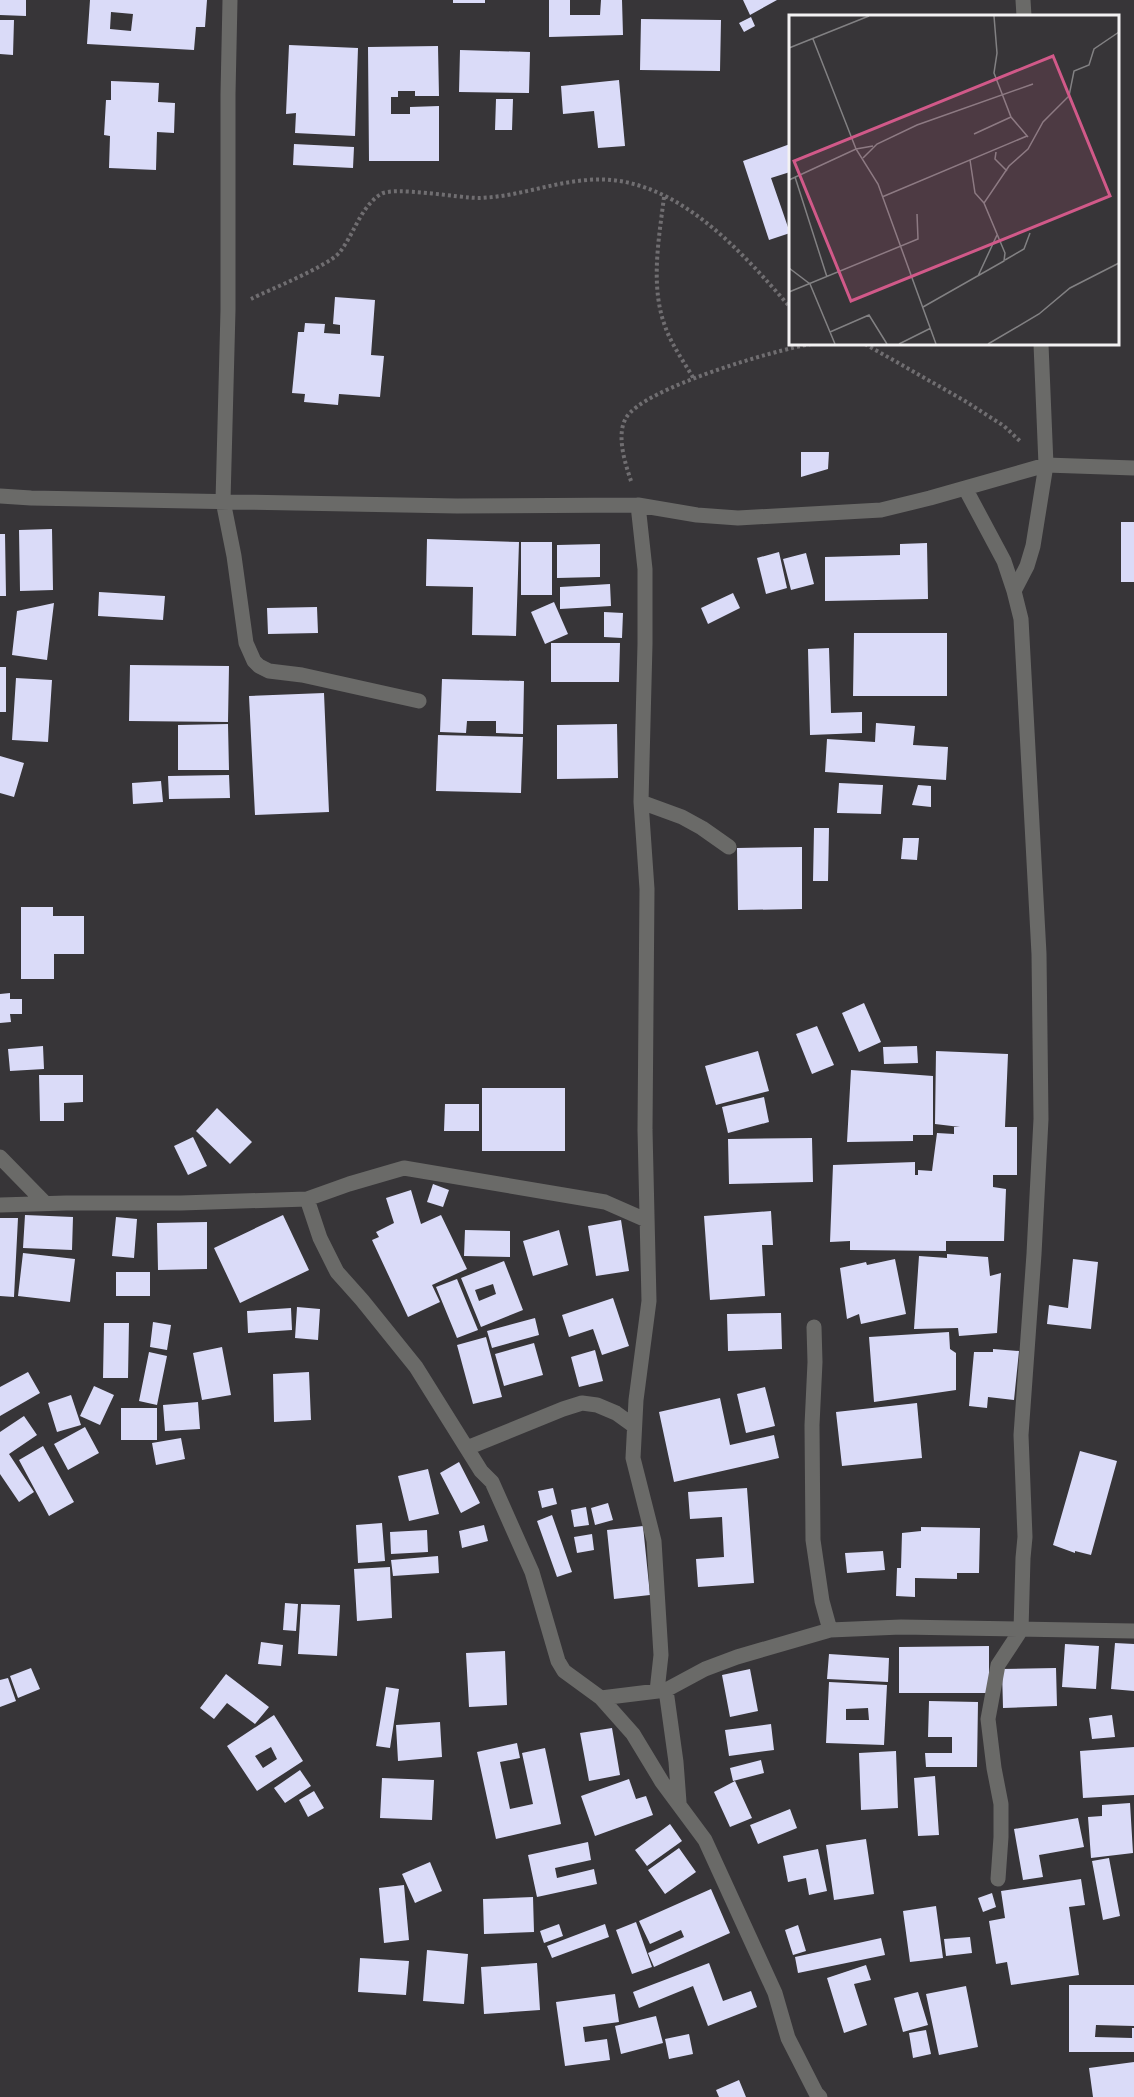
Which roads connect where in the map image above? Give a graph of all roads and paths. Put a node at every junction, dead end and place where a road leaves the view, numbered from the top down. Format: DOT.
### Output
graph roads {
  1 [pos="230,0"];
  2 [pos="1023,0"];
  3 [pos="1024,15"];
  4 [pos="664,197"];
  5 [pos="789,306"];
  6 [pos="228,310"];
  7 [pos="804,345"];
  8 [pos="1041,345"];
  9 [pos="872,346"];
  10 [pos="694,379"];
  11 [pos="1046,465"];
  12 [pos="1134,468"];
  13 [pos="965,488"];
  14 [pos="0,496"];
  15 [pos="223,501"];
  16 [pos="638,505"];
  17 [pos="1014,591"];
  18 [pos="419,701"];
  19 [pos="641,802"];
  20 [pos="729,847"];
  21 [pos="0,1157"];
  22 [pos="307,1199"];
  23 [pos="45,1203"];
  24 [pos="0,1205"];
  25 [pos="646,1220"];
  26 [pos="814,1327"];
  27 [pos="634,1426"];
  28 [pos="467,1448"];
  29 [pos="830,1630"];
  30 [pos="1021,1630"];
  31 [pos="1134,1631"];
  32 [pos="662,1691"];
  33 [pos="601,1698"];
  34 [pos="679,1802"];
  35 [pos="998,1879"];
  36 [pos="820,2097"];
  1 -- 6 [label="street"];
  2 -- 3 [label="street"];
  4 -- 5 [label="path"];
  4 -- 6 [label="path"];
  4 -- 10 [label="path"];
  6 -- 15 [label="street"];
  7 -- 10 [label="path"];
  8 -- 11 [label="street"];
  9 -- 11 [label="path"];
  10 -- 16 [label="path"];
  11 -- 12 [label="street"];
  11 -- 13 [label="street"];
  11 -- 17 [label="street"];
  13 -- 16 [label="street"];
  13 -- 17 [label="street"];
  14 -- 15 [label="street"];
  15 -- 16 [label="street"];
  15 -- 18 [label="street"];
  16 -- 19 [label="street"];
  17 -- 30 [label="street"];
  19 -- 20 [label="street"];
  19 -- 25 [label="street"];
  21 -- 23 [label="street"];
  22 -- 23 [label="street"];
  22 -- 25 [label="street"];
  22 -- 28 [label="street"];
  23 -- 24 [label="street"];
  25 -- 27 [label="street"];
  26 -- 29 [label="street"];
  27 -- 28 [label="street"];
  27 -- 32 [label="street"];
  28 -- 33 [label="street"];
  29 -- 30 [label="street"];
  29 -- 32 [label="street"];
  30 -- 31 [label="street"];
  30 -- 35 [label="street"];
  32 -- 33 [label="street"];
  32 -- 34 [label="street"];
  33 -- 34 [label="street"];
  34 -- 36 [label="street"];
}
